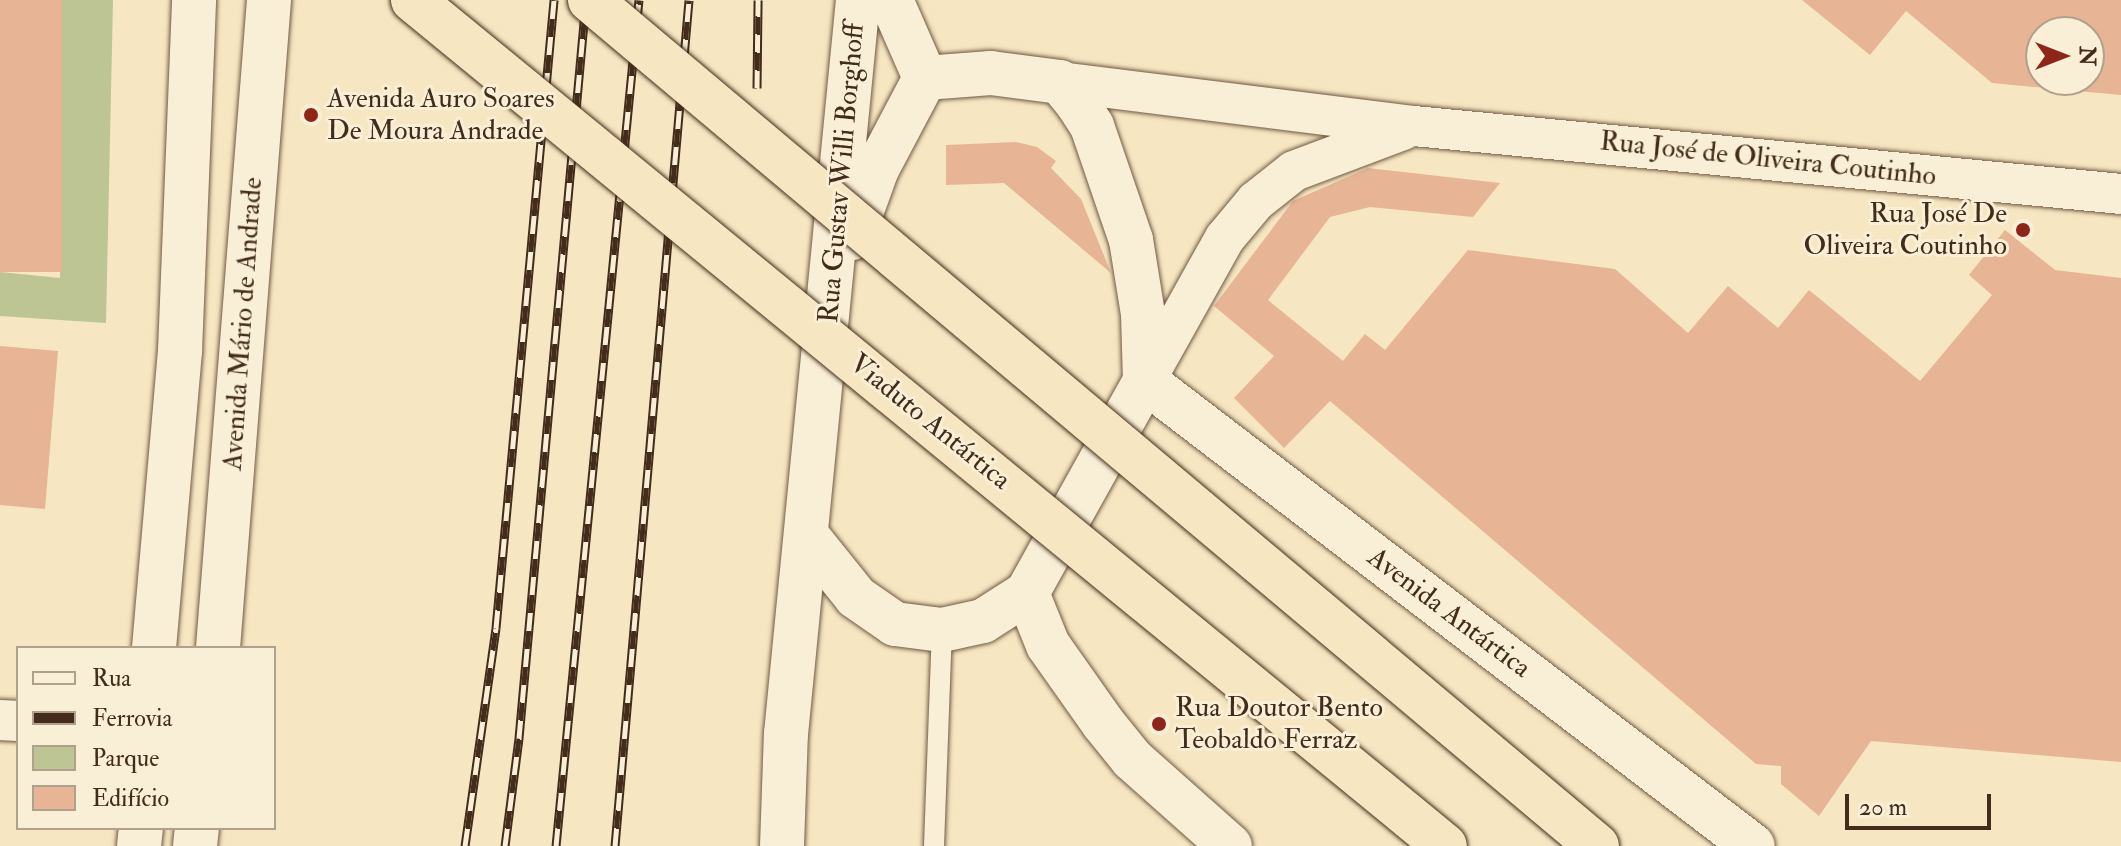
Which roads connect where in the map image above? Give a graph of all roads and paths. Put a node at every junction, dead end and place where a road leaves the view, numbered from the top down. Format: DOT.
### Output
graph roads {
  1 [pos="194,0"];
  2 [pos="413,0"];
  3 [pos="590,0"];
  4 [pos="858,0"];
  5 [pos="891,0"];
  6 [pos="268,1"];
  7 [pos="925,78"];
  8 [pos="1060,82"];
  9 [pos="1414,126"];
  10 [pos="2121,194"];
  11 [pos="833,284"];
  12 [pos="1145,381"];
  13 [pos="808,537"];
  14 [pos="1027,593"];
  15 [pos="942,630"];
  16 [pos="154,646"];
  17 [pos="218,646"];
  18 [pos="782,846"];
  19 [pos="934,846"];
  20 [pos="1230,846"];
  21 [pos="1445,846"];
  22 [pos="1597,846"];
  23 [pos="1753,846"];
  1 -- 16 [label="street"];
  2 -- 21 [label="main road, Viaduto Antártica, bridge"];
  3 -- 22 [label="main road, bridge"];
  4 -- 11 [label="street, Rua Gustav Willi Borghoff"];
  5 -- 7 [label="street"];
  6 -- 17 [label="street, Avenida Mário de Andrade"];
  7 -- 8 [label="street"];
  7 -- 11 [label="street"];
  8 -- 9 [label="street, Rua José de Oliveira Coutinho"];
  8 -- 12 [label="street"];
  9 -- 10 [label="street, Rua José de Oliveira Coutinho"];
  9 -- 12 [label="street, Rua José de Oliveira Coutinho"];
  11 -- 13 [label="street, Rua Gustav Willi Borghoff"];
  12 -- 14 [label="street"];
  12 -- 23 [label="street, Avenida Antártica"];
  13 -- 15 [label="street"];
  13 -- 18 [label="street, Rua Gustav Willi Borghoff"];
  14 -- 15 [label="street"];
  14 -- 20 [label="street"];
  15 -- 19 [label="lane"];
}
